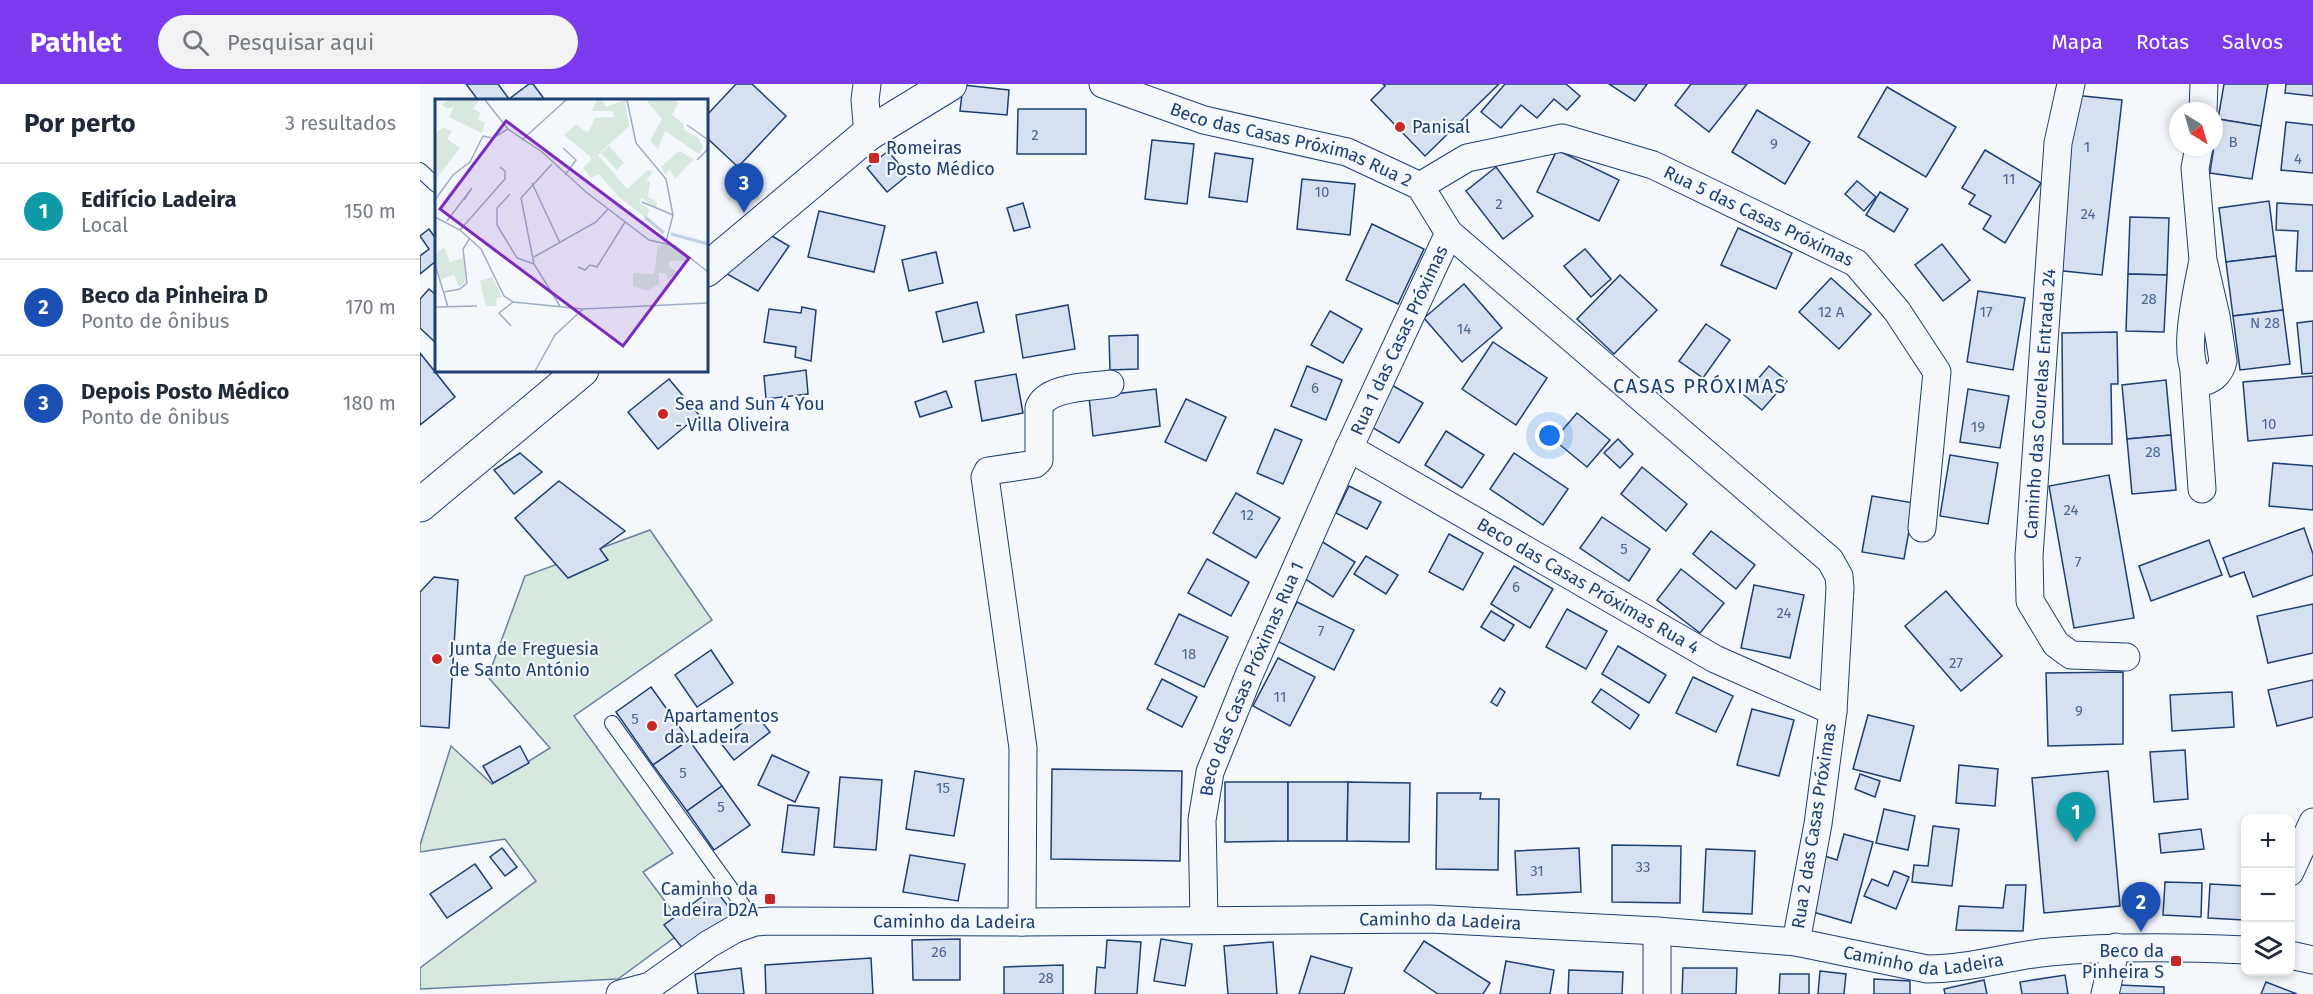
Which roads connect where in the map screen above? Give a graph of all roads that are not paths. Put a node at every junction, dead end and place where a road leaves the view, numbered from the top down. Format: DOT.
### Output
graph roads {
  1 [pos="867,84"];
  2 [pos="950,84"];
  3 [pos="1103,84"];
  4 [pos="2071,84"];
  5 [pos="2204,84"];
  6 [pos="2203,102"];
  7 [pos="868,134"];
  8 [pos="2197,156"];
  9 [pos="420,170"];
  10 [pos="435,184"];
  11 [pos="1420,186"];
  12 [pos="1449,233"];
  13 [pos="708,268"];
  14 [pos="580,372"];
  15 [pos="1110,384"];
  16 [pos="1349,448"];
  17 [pos="2202,489"];
  18 [pos="420,504"];
  19 [pos="1922,528"];
  20 [pos="2126,657"];
  21 [pos="1833,711"];
  22 [pos="612,723"];
  23 [pos="2313,822"];
  24 [pos="2292,868"];
  25 [pos="1204,920"];
  26 [pos="755,922"];
  27 [pos="1022,922"];
  28 [pos="1657,932"];
  29 [pos="1796,942"];
  30 [pos="2116,947"];
  31 [pos="2241,950"];
  32 [pos="2295,956"];
  33 [pos="2313,960"];
  34 [pos="659,990"];
  35 [pos="620,994"];
  36 [pos="1657,994"];
  37 [pos="2105,994"];
  1 -- 7 [label="street"];
  2 -- 7 [label="street"];
  3 -- 11 [label="street, Beco das Casas Próximas Rua 2"];
  4 -- 20 [label="street, Caminho das Courelas Entrada 24"];
  5 -- 6 [label="street"];
  7 -- 13 [label="street"];
  8 -- 17 [label="street"];
  9 -- 10 [label="lane"];
  11 -- 12 [label="street, Beco das Casas Próximas Rua 2"];
  11 -- 19 [label="street, Rua 5 das Casas Próximas"];
  12 -- 16 [label="street, Rua 1 das Casas Próximas"];
  12 -- 21 [label="street, Beco das Casas Próximas Rua 2"];
  14 -- 18 [label="street"];
  15 -- 27 [label="street"];
  16 -- 21 [label="street, Beco das Casas Próximas Rua 4"];
  16 -- 25 [label="street, Beco das Casas Próximas Rua 1"];
  21 -- 29 [label="street, Rua 2 das Casas Próximas"];
  22 -- 26 [label="lane"];
  23 -- 24 [label="street"];
  25 -- 27 [label="street, Caminho da Ladeira"];
  25 -- 28 [label="street, Caminho da Ladeira"];
  26 -- 27 [label="street, Caminho da Ladeira"];
  26 -- 34 [label="street, Caminho da Ladeira"];
  28 -- 29 [label="street, Caminho da Ladeira"];
  28 -- 36 [label="street"];
  29 -- 30 [label="street, Caminho da Ladeira"];
  30 -- 31 [label="street, Caminho da Ladeira"];
  30 -- 37 [label="street"];
  32 -- 33 [label="street"];
  34 -- 35 [label="street"];
}
